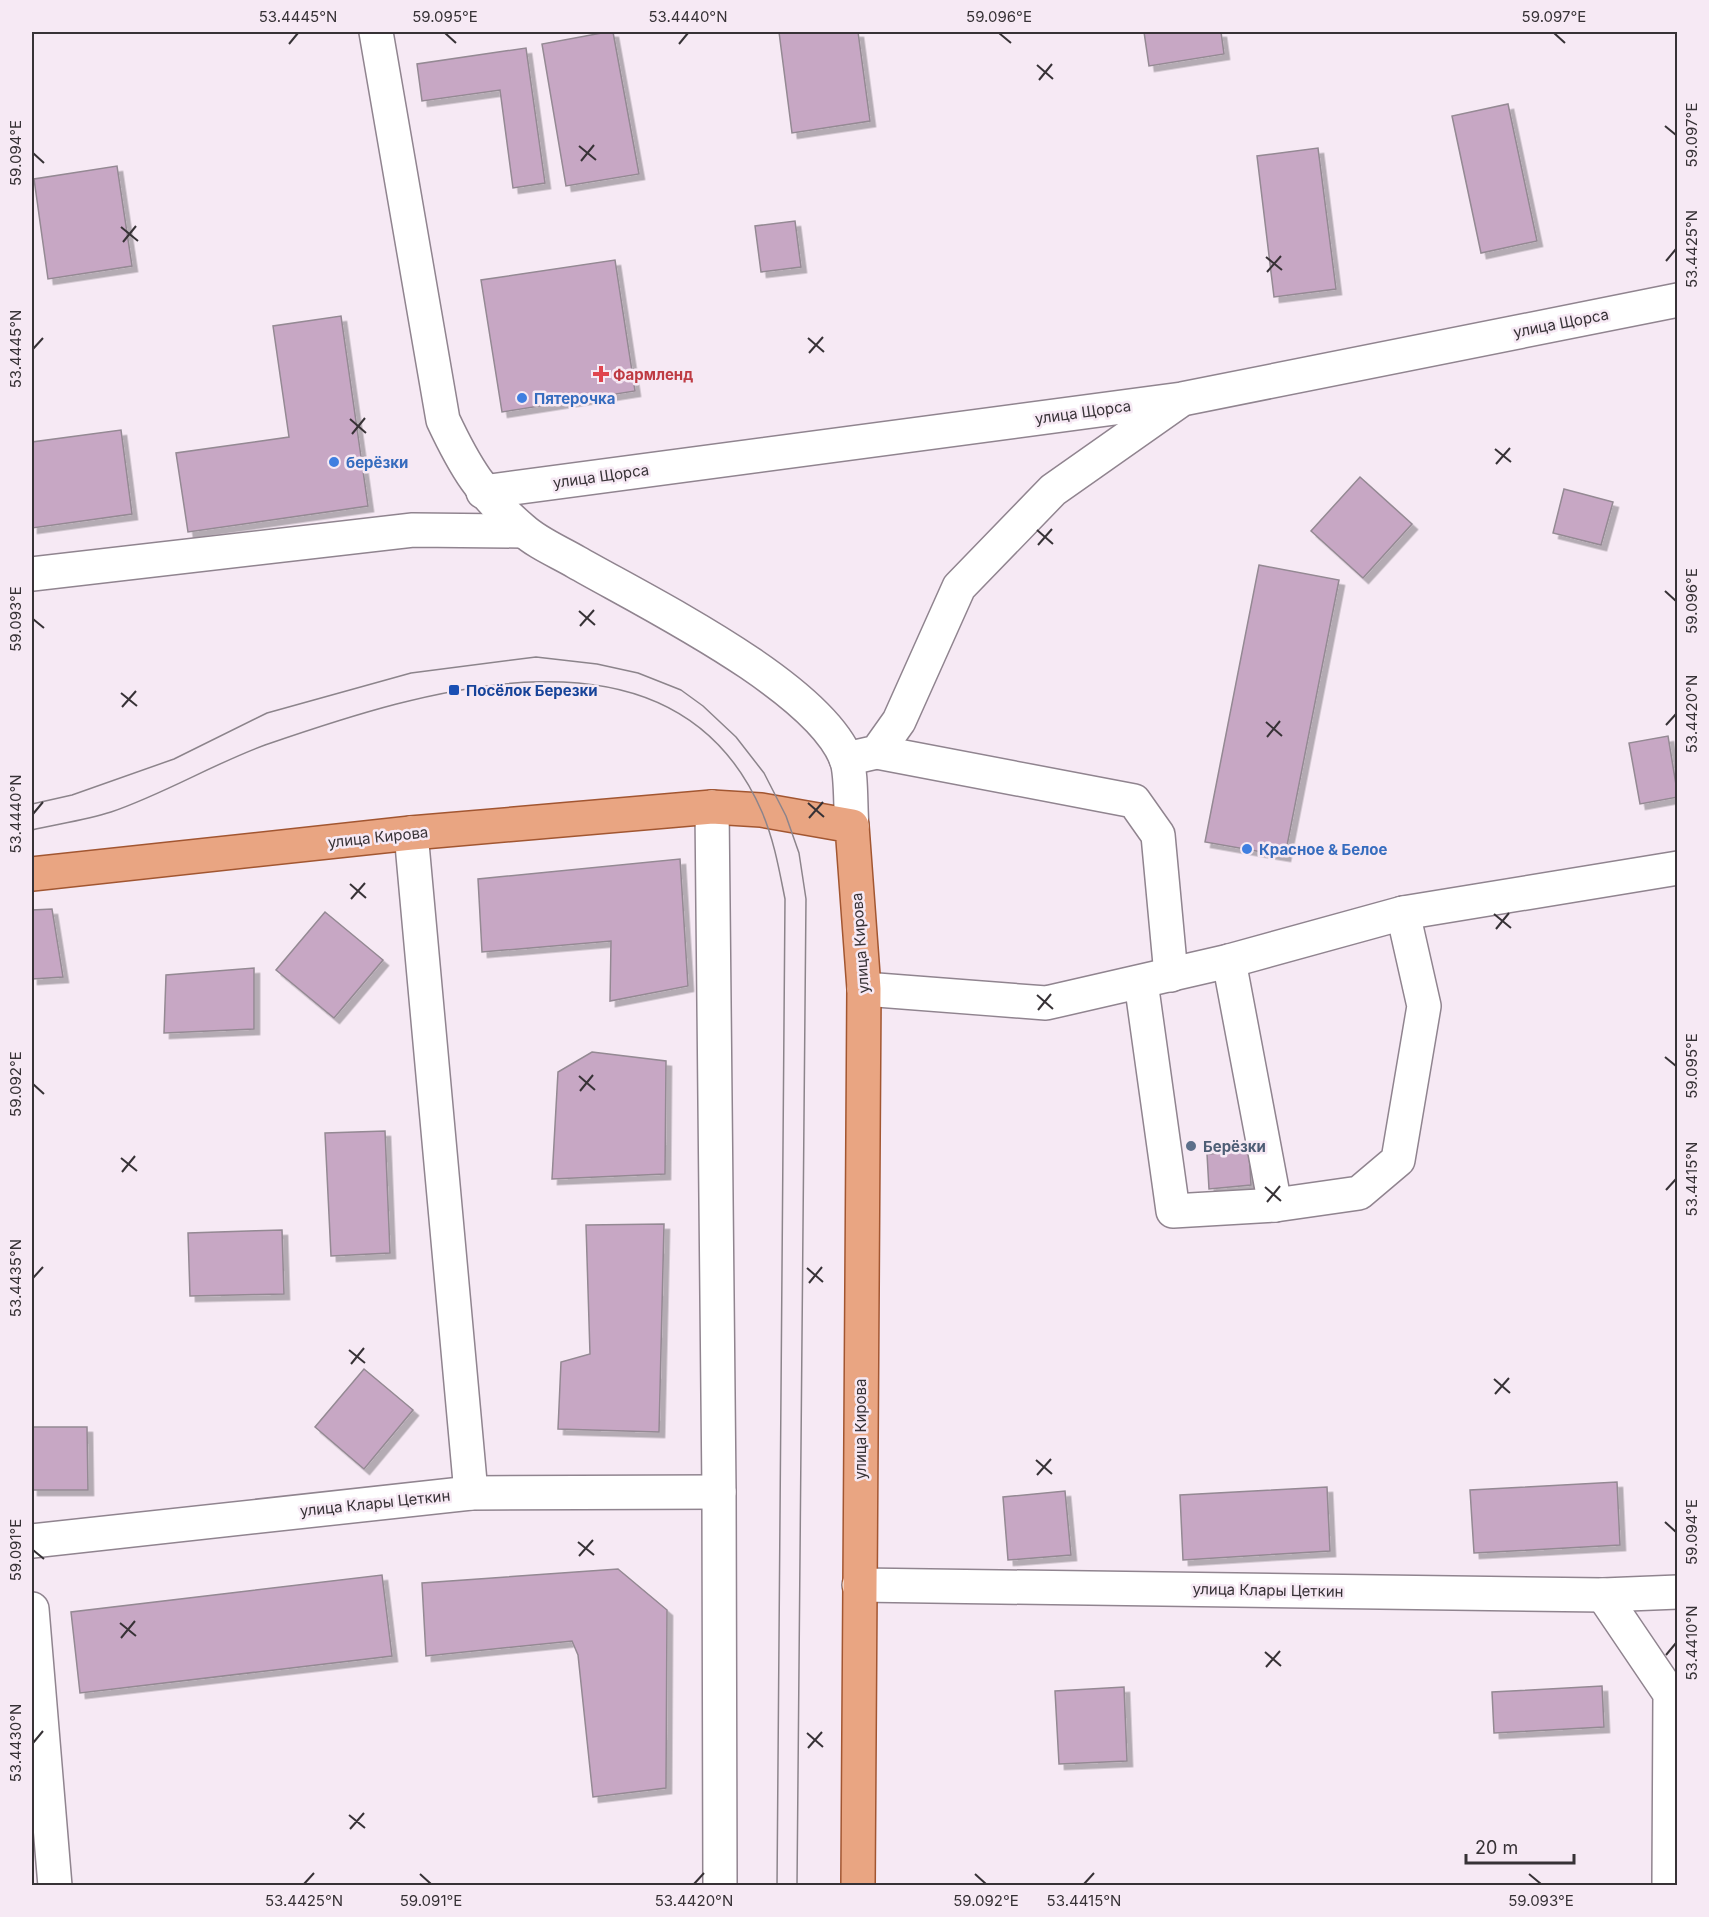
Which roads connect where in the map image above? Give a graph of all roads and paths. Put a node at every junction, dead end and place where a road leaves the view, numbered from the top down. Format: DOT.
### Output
graph roads {
  1 [pos="376,32"];
  2 [pos="1677,300"];
  3 [pos="1182,399"];
  4 [pos="483,492"];
  5 [pos="523,531"];
  6 [pos="32,574"];
  7 [pos="862,755"];
  8 [pos="712,807"];
  9 [pos="852,826"];
  10 [pos="411,833"];
  11 [pos="1677,868"];
  12 [pos="32,874"];
  13 [pos="1403,913"];
  14 [pos="1229,961"];
  15 [pos="1156,978"];
  16 [pos="864,989"];
  17 [pos="1275,1205"];
  18 [pos="719,1492"];
  19 [pos="471,1493"];
  20 [pos="32,1541"];
  21 [pos="859,1585"];
  22 [pos="1677,1592"];
  23 [pos="1603,1595"];
  24 [pos="32,1609"];
  25 [pos="55,1886"];
  26 [pos="720,1886"];
  27 [pos="858,1886"];
  28 [pos="1670,1886"];
  1 -- 4 [label="street"];
  2 -- 3 [label="street, улица Щорса"];
  3 -- 4 [label="street, улица Щорса"];
  3 -- 7 [label="street"];
  4 -- 5 [label="street"];
  5 -- 6 [label="street"];
  5 -- 7 [label="street"];
  7 -- 9 [label="street"];
  7 -- 15 [label="street"];
  8 -- 9 [label="main road, улица Кирова"];
  8 -- 10 [label="main road, улица Кирова"];
  8 -- 18 [label="street"];
  9 -- 16 [label="main road, улица Кирова"];
  10 -- 12 [label="main road, улица Кирова"];
  10 -- 19 [label="street"];
  11 -- 13 [label="street"];
  13 -- 14 [label="street"];
  13 -- 17 [label="street"];
  14 -- 15 [label="street"];
  14 -- 17 [label="street"];
  15 -- 16 [label="street"];
  15 -- 17 [label="street"];
  16 -- 21 [label="main road, улица Кирова"];
  18 -- 19 [label="street, улица Клары Цеткин"];
  18 -- 26 [label="street"];
  19 -- 20 [label="street, улица Клары Цеткин"];
  21 -- 23 [label="street, улица Клары Цеткин"];
  21 -- 27 [label="main road, улица Кирова"];
  22 -- 23 [label="street, улица Клары Цеткин"];
  23 -- 28 [label="street"];
  24 -- 25 [label="street"];
}
